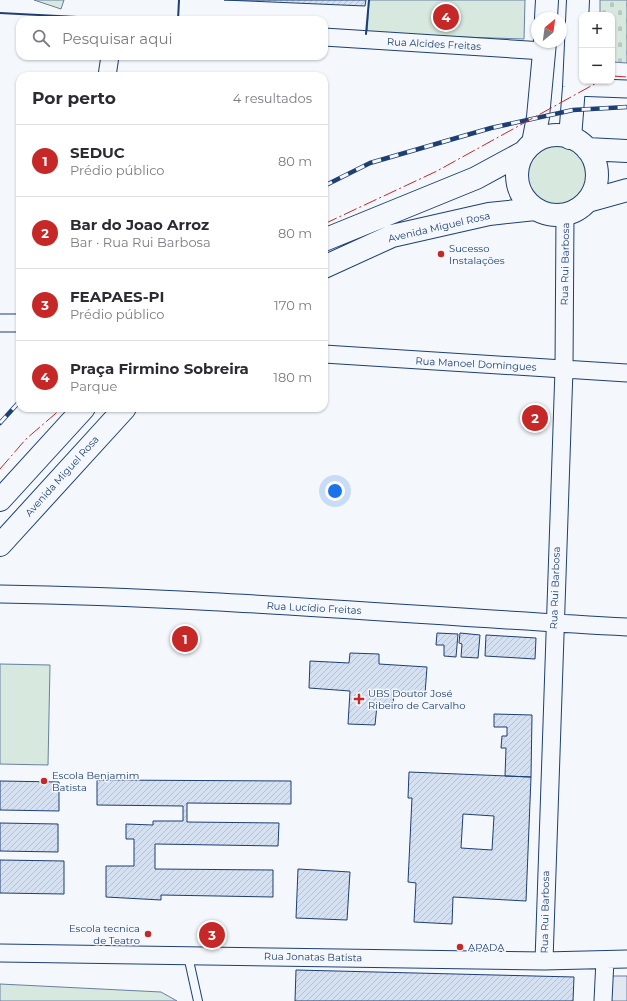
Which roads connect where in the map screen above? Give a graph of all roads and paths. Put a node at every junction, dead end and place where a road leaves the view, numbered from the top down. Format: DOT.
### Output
graph roads {
  1 [pos="547,0"];
  2 [pos="578,0"];
  3 [pos="546,12"];
  4 [pos="328,37"];
  5 [pos="531,45"];
  6 [pos="545,48"];
  7 [pos="109,60"];
  8 [pos="108,72"];
  9 [pos="574,87"];
  10 [pos="627,90"];
  11 [pos="579,143"];
  12 [pos="528,148"];
  13 [pos="627,151"];
  14 [pos="627,190"];
  15 [pos="588,201"];
  16 [pos="535,209"];
  17 [pos="565,215"];
  18 [pos="328,238"];
  19 [pos="328,265"];
  20 [pos="0,323"];
  21 [pos="16,323"];
  22 [pos="328,354"];
  23 [pos="564,369"];
  24 [pos="627,373"];
  25 [pos="80,412"];
  26 [pos="121,412"];
  27 [pos="0,500"];
  28 [pos="0,545"];
  29 [pos="0,594"];
  30 [pos="554,623"];
  31 [pos="627,627"];
  32 [pos="0,953"];
  33 [pos="188,956"];
  34 [pos="605,960"];
  35 [pos="627,960"];
  36 [pos="544,961"];
  37 [pos="198,1001"];
  38 [pos="603,1001"];
  1 -- 3 [label="main road"];
  2 -- 9 [label="main road"];
  4 -- 5 [label="street, Rua Alcides Freitas"];
  6 -- 12 [label="main road"];
  7 -- 8 [label="street"];
  9 -- 10 [label="street"];
  9 -- 11 [label="main road"];
  11 -- 12 [label="main road"];
  11 -- 13 [label="main road"];
  11 -- 15 [label="main road"];
  12 -- 16 [label="main road"];
  12 -- 18 [label="main road"];
  14 -- 15 [label="main road"];
  15 -- 17 [label="main road"];
  16 -- 17 [label="main road"];
  16 -- 19 [label="main road, Avenida Miguel Rosa"];
  17 -- 23 [label="street, Rua Rui Barbosa"];
  20 -- 21 [label="street"];
  22 -- 23 [label="street, Rua Manoel Domingues"];
  23 -- 24 [label="street, Rua Manoel Domingues"];
  23 -- 30 [label="street, Rua Rui Barbosa"];
  25 -- 27 [label="main road"];
  26 -- 28 [label="main road, Avenida Miguel Rosa"];
  29 -- 30 [label="street, Rua Lucídio Freitas"];
  30 -- 31 [label="street, Rua Lucídio Freitas"];
  30 -- 36 [label="street, Rua Rui Barbosa"];
  32 -- 33 [label="street, Rua Jonatas Batista"];
  33 -- 36 [label="street, Rua Jonatas Batista"];
  33 -- 37 [label="lane"];
  34 -- 35 [label="street, Rua Jonatas Batista"];
  34 -- 36 [label="street, Rua Jonatas Batista"];
  34 -- 38 [label="street"];
}
